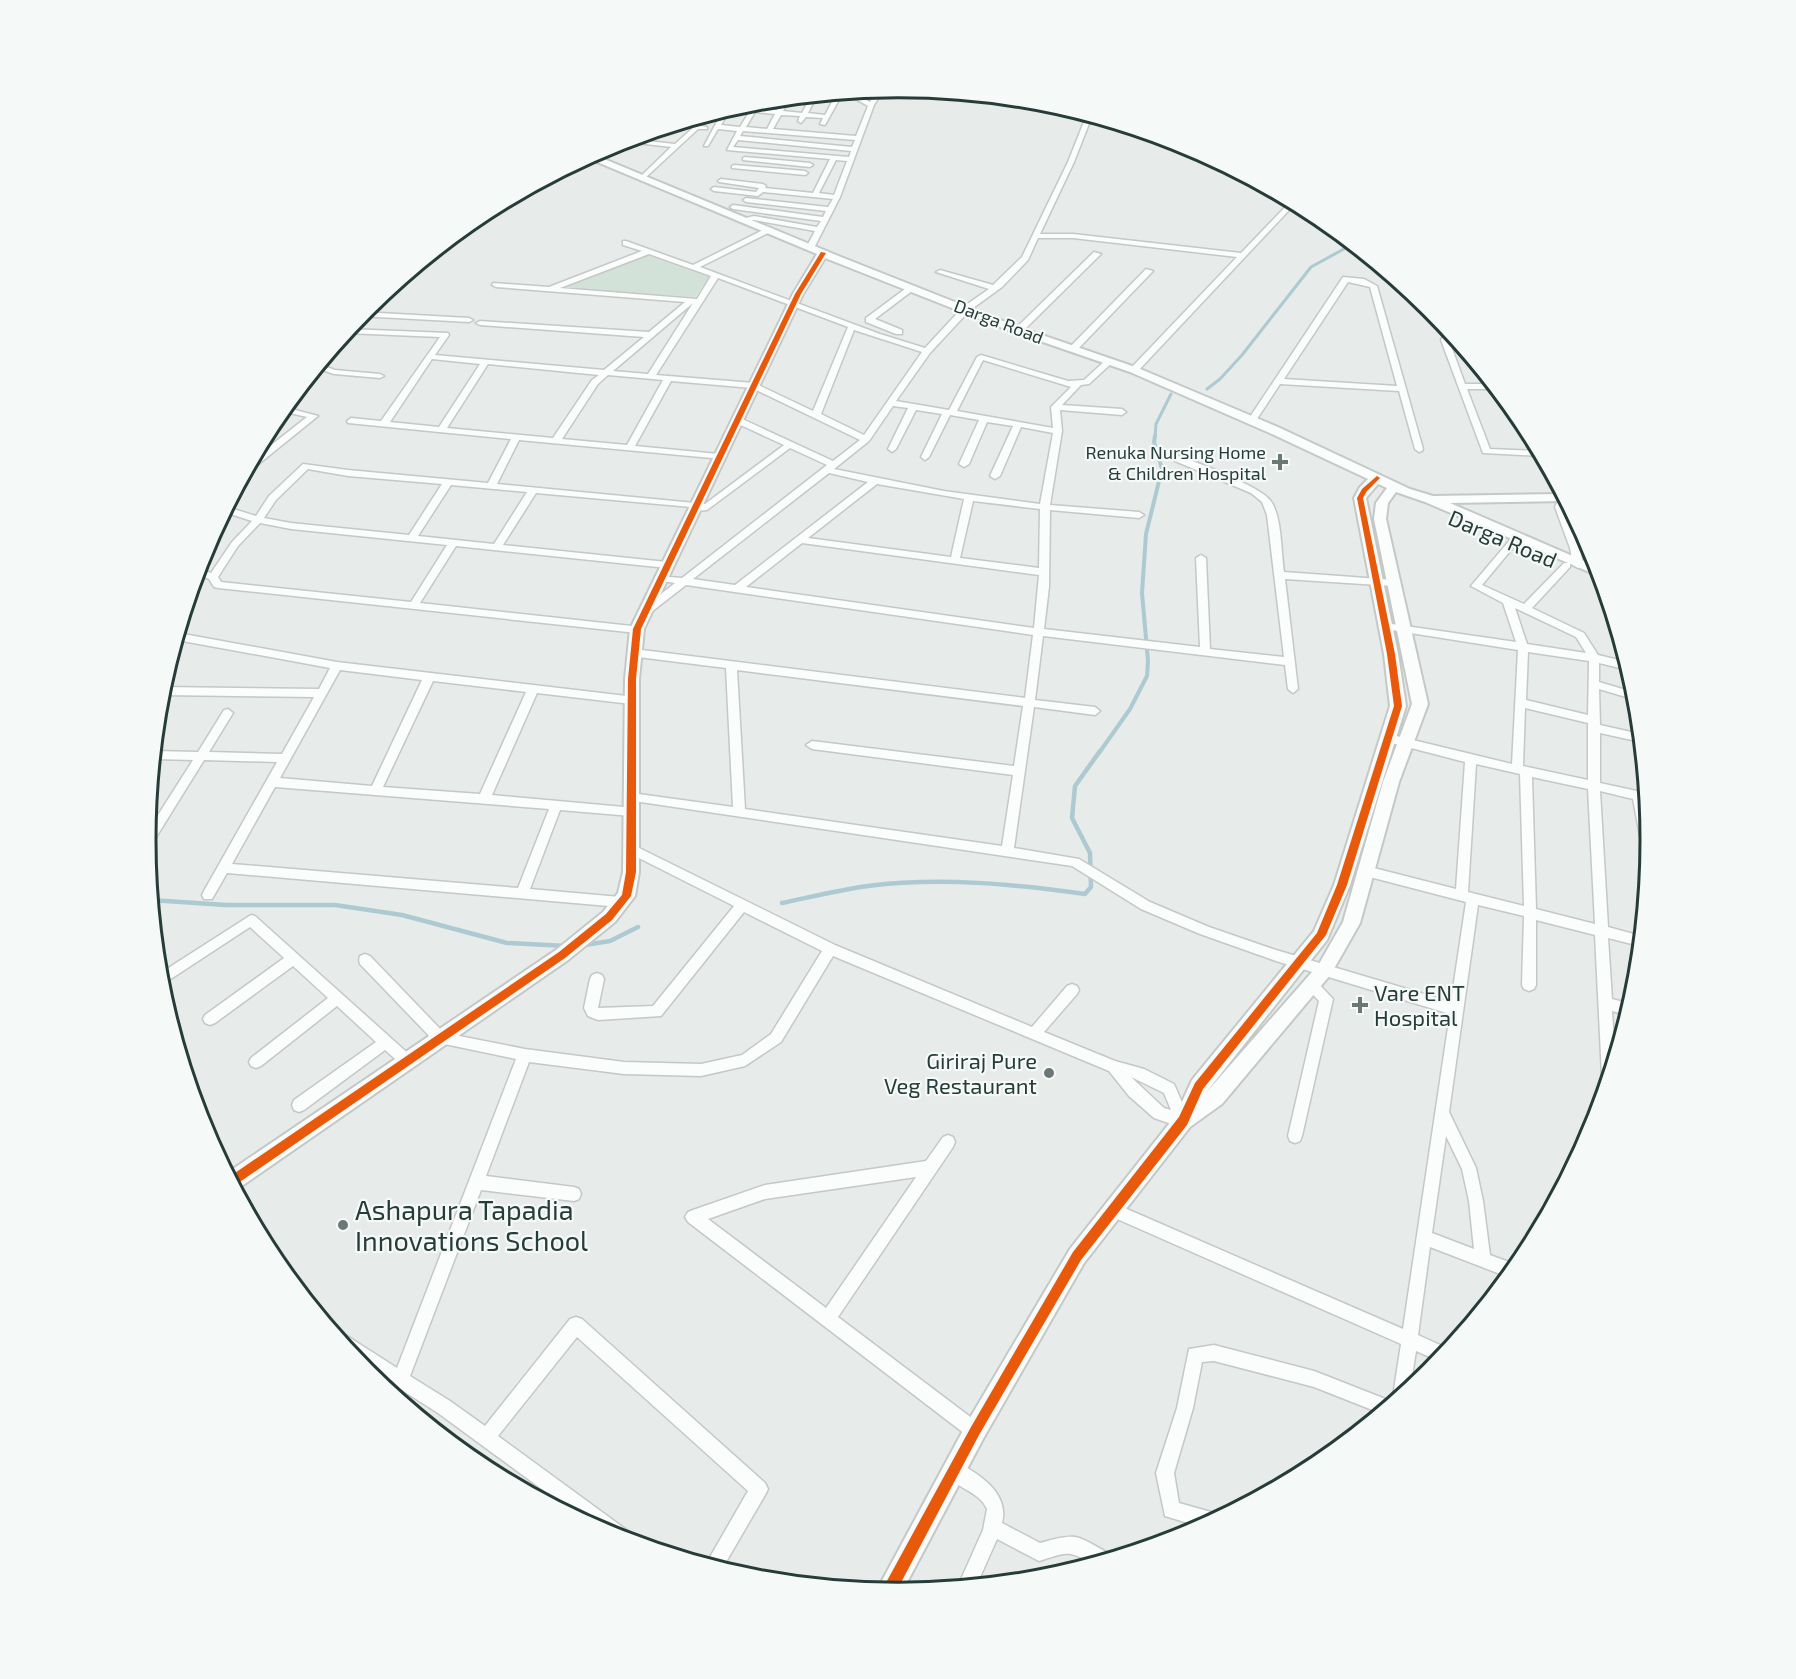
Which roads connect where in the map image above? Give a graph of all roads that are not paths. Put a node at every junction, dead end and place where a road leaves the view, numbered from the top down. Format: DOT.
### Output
graph roads {
  1 [pos="875,98"];
  2 [pos="859,99"];
  3 [pos="836,100"];
  4 [pos="810,103"];
  5 [pos="871,105"];
  6 [pos="782,107"];
  7 [pos="760,111"];
  8 [pos="752,112"];
  9 [pos="779,113"];
  10 [pos="804,115"];
  11 [pos="827,117"];
  12 [pos="721,120"];
  13 [pos="1086,122"];
  14 [pos="699,125"];
  15 [pos="716,128"];
  16 [pos="742,128"];
  17 [pos="769,130"];
  18 [pos="794,133"];
  19 [pos="818,135"];
  20 [pos="736,138"];
  21 [pos="859,138"];
  22 [pos="643,143"];
  23 [pos="706,145"];
  24 [pos="676,146"];
  25 [pos="855,149"];
  26 [pos="815,156"];
  27 [pos="834,158"];
  28 [pos="741,159"];
  29 [pos="851,159"];
  30 [pos="600,160"];
  31 [pos="810,165"];
  32 [pos="734,167"];
  33 [pos="805,173"];
  34 [pos="642,178"];
  35 [pos="721,181"];
  36 [pos="714,189"];
  37 [pos="757,192"];
  38 [pos="794,193"];
  39 [pos="815,195"];
  40 [pos="837,197"];
  41 [pos="744,200"];
  42 [pos="733,207"];
  43 [pos="1287,208"];
  44 [pos="831,209"];
  45 [pos="722,212"];
  46 [pos="825,219"];
  47 [pos="741,220"];
  48 [pos="767,230"];
  49 [pos="820,230"];
  50 [pos="1036,236"];
  51 [pos="626,243"];
  52 [pos="816,250"];
  53 [pos="649,251"];
  54 [pos="1097,254"];
  55 [pos="1242,255"];
  56 [pos="694,267"];
  57 [pos="1149,271"];
  58 [pos="940,272"];
  59 [pos="716,275"];
  60 [pos="496,285"];
  61 [pos="912,288"];
  62 [pos="994,288"];
  63 [pos="549,289"];
  64 [pos="696,301"];
  65 [pos="793,303"];
  66 [pos="966,309"];
  67 [pos="373,315"];
  68 [pos="469,320"];
  69 [pos="480,323"];
  70 [pos="852,326"];
  71 [pos="357,331"];
  72 [pos="1018,331"];
  73 [pos="899,332"];
  74 [pos="651,335"];
  75 [pos="1447,340"];
  76 [pos="1073,349"];
  77 [pos="927,351"];
  78 [pos="432,357"];
  79 [pos="1110,361"];
  80 [pos="485,362"];
  81 [pos="325,369"];
  82 [pos="1134,370"];
  83 [pos="607,373"];
  84 [pos="380,376"];
  85 [pos="650,377"];
  86 [pos="668,379"];
  87 [pos="1278,381"];
  88 [pos="1068,384"];
  89 [pos="754,386"];
  90 [pos="1462,386"];
  91 [pos="1486,387"];
  92 [pos="1401,389"];
  93 [pos="891,403"];
  94 [pos="913,407"];
  95 [pos="1054,407"];
  96 [pos="292,411"];
  97 [pos="1122,412"];
  98 [pos="949,413"];
  99 [pos="816,415"];
  100 [pos="984,418"];
  101 [pos="737,420"];
  102 [pos="1252,420"];
  103 [pos="351,421"];
  104 [pos="384,424"];
  105 [pos="1018,424"];
  106 [pos="441,430"];
  107 [pos="1058,431"];
  108 [pos="516,438"];
  109 [pos="866,439"];
  110 [pos="556,441"];
  111 [pos="789,445"];
  112 [pos="630,448"];
  113 [pos="892,449"];
  114 [pos="1419,449"];
  115 [pos="1531,453"];
  116 [pos="262,457"];
  117 [pos="719,457"];
  118 [pos="925,458"];
  119 [pos="1178,459"];
  120 [pos="964,464"];
  121 [pos="831,467"];
  122 [pos="995,476"];
  123 [pos="1377,478"];
  124 [pos="448,482"];
  125 [pos="875,482"];
  126 [pos="491,486"];
  127 [pos="533,490"];
  128 [pos="1414,497"];
  129 [pos="969,498"];
  130 [pos="1558,502"];
  131 [pos="1558,502"];
  132 [pos="1444,505"];
  133 [pos="695,507"];
  134 [pos="1045,509"];
  135 [pos="233,512"];
  136 [pos="1139,515"];
  137 [pos="258,520"];
  138 [pos="1570,527"];
  139 [pos="412,538"];
  140 [pos="800,540"];
  141 [pos="1513,542"];
  142 [pos="453,543"];
  143 [pos="498,548"];
  144 [pos="1201,558"];
  145 [pos="955,560"];
  146 [pos="1573,565"];
  147 [pos="1589,570"];
  148 [pos="664,572"];
  149 [pos="1044,572"];
  150 [pos="205,574"];
  151 [pos="1280,575"];
  152 [pos="1591,575"];
  153 [pos="213,577"];
  154 [pos="1377,581"];
  155 [pos="683,582"];
  156 [pos="1394,583"];
  157 [pos="737,589"];
  158 [pos="1507,600"];
  159 [pos="414,605"];
  160 [pos="1524,610"];
  161 [pos="646,611"];
  162 [pos="1385,626"];
  163 [pos="637,629"];
  164 [pos="1404,630"];
  165 [pos="1039,632"];
  166 [pos="184,637"];
  167 [pos="1523,648"];
  168 [pos="634,652"];
  169 [pos="1204,652"];
  170 [pos="1594,658"];
  171 [pos="1292,662"];
  172 [pos="1619,664"];
  173 [pos="731,665"];
  174 [pos="337,666"];
  175 [pos="429,677"];
  176 [pos="1594,684"];
  177 [pos="1293,688"];
  178 [pos="533,689"];
  179 [pos="171,691"];
  180 [pos="323,693"];
  181 [pos="1626,693"];
  182 [pos="631,700"];
  183 [pos="1030,703"];
  184 [pos="1520,703"];
  185 [pos="1095,711"];
  186 [pos="228,713"];
  187 [pos="1594,724"];
  188 [pos="1633,736"];
  189 [pos="1388,738"];
  190 [pos="1407,743"];
  191 [pos="812,745"];
  192 [pos="161,755"];
  193 [pos="201,756"];
  194 [pos="286,758"];
  195 [pos="1472,759"];
  196 [pos="1521,770"];
  197 [pos="1019,771"];
  198 [pos="273,782"];
  199 [pos="1594,785"];
  200 [pos="376,790"];
  201 [pos="1638,795"];
  202 [pos="484,799"];
  203 [pos="631,804"];
  204 [pos="556,805"];
  205 [pos="739,813"];
  206 [pos="157,827"];
  207 [pos="631,849"];
  208 [pos="1007,852"];
  209 [pos="225,868"];
  210 [pos="1366,871"];
  211 [pos="522,894"];
  212 [pos="208,895"];
  213 [pos="1467,896"];
  214 [pos="621,902"];
  215 [pos="742,905"];
  216 [pos="1530,912"];
  217 [pos="1603,931"];
  218 [pos="1634,938"];
  219 [pos="830,949"];
  220 [pos="293,958"];
  221 [pos="365,960"];
  222 [pos="1300,962"];
  223 [pos="1325,969"];
  224 [pos="168,974"];
  225 [pos="597,979"];
  226 [pos="1311,985"];
  227 [pos="1529,985"];
  228 [pos="1072,990"];
  229 [pos="338,998"];
  230 [pos="1606,1004"];
  231 [pos="1621,1007"];
  232 [pos="1457,1010"];
  233 [pos="210,1019"];
  234 [pos="1034,1034"];
  235 [pos="440,1038"];
  236 [pos="386,1042"];
  237 [pos="525,1055"];
  238 [pos="1608,1055"];
  239 [pos="407,1061"];
  240 [pos="256,1062"];
  241 [pos="1114,1067"];
  242 [pos="299,1105"];
  243 [pos="1442,1113"];
  244 [pos="1183,1121"];
  245 [pos="1295,1136"];
  246 [pos="948,1142"];
  247 [pos="930,1168"];
  248 [pos="238,1178"];
  249 [pos="476,1182"];
  250 [pos="574,1194"];
  251 [pos="1113,1210"];
  252 [pos="1424,1237"];
  253 [pos="1483,1260"];
  254 [pos="1504,1268"];
  255 [pos="828,1318"];
  256 [pos="1409,1340"];
  257 [pos="1435,1351"];
  258 [pos="369,1359"];
  259 [pos="400,1379"];
  260 [pos="1403,1382"];
  261 [pos="1379,1404"];
  262 [pos="975,1431"];
  263 [pos="486,1438"];
  264 [pos="953,1470"];
  265 [pos="591,1515"];
  266 [pos="1198,1518"];
  267 [pos="991,1527"];
  268 [pos="1094,1555"];
  269 [pos="718,1559"];
  270 [pos="970,1578"];
  271 [pos="894,1582"];
  1 -- 5 [label="street"];
  2 -- 5 [label="street"];
  3 -- 11 [label="street"];
  4 -- 10 [label="street"];
  5 -- 21 [label="street"];
  6 -- 9 [label="street"];
  7 -- 9 [label="street"];
  8 -- 16 [label="street"];
  9 -- 10 [label="street"];
  9 -- 17 [label="street"];
  10 -- 11 [label="street"];
  10 -- 18 [label="street"];
  11 -- 19 [label="street"];
  12 -- 15 [label="street"];
  13 -- 50 [label="street"];
  14 -- 15 [label="street"];
  14 -- 24 [label="street"];
  15 -- 16 [label="street"];
  15 -- 23 [label="street"];
  16 -- 17 [label="street"];
  16 -- 20 [label="street"];
  17 -- 18 [label="street"];
  18 -- 19 [label="street"];
  19 -- 21 [label="street"];
  20 -- 25 [label="street"];
  20 -- 26 [label="street"];
  21 -- 25 [label="street"];
  22 -- 24 [label="street"];
  24 -- 34 [label="street"];
  25 -- 29 [label="street"];
  26 -- 27 [label="street"];
  26 -- 31 [label="street"];
  27 -- 29 [label="street"];
  27 -- 39 [label="street"];
  28 -- 31 [label="street"];
  29 -- 40 [label="street"];
  30 -- 34 [label="street, Darga Road"];
  31 -- 33 [label="street"];
  32 -- 33 [label="street"];
  33 -- 38 [label="street"];
  34 -- 45 [label="street, Darga Road"];
  35 -- 37 [label="street"];
  36 -- 37 [label="street"];
  37 -- 38 [label="street"];
  37 -- 41 [label="street"];
  38 -- 39 [label="street"];
  39 -- 40 [label="street"];
  40 -- 44 [label="street"];
  41 -- 42 [label="street"];
  41 -- 44 [label="street"];
  42 -- 45 [label="street"];
  42 -- 46 [label="street"];
  43 -- 55 [label="street"];
  44 -- 46 [label="street"];
  45 -- 47 [label="street, Darga Road"];
  46 -- 49 [label="street"];
  47 -- 48 [label="street, Darga Road"];
  47 -- 49 [label="street"];
  48 -- 52 [label="street, Darga Road"];
  48 -- 56 [label="street"];
  49 -- 52 [label="street"];
  50 -- 55 [label="street"];
  50 -- 62 [label="street"];
  51 -- 53 [label="street"];
  52 -- 61 [label="street, Darga Road"];
  52 -- 65 [label="street"];
  53 -- 56 [label="street"];
  53 -- 63 [label="street"];
  54 -- 72 [label="street"];
  55 -- 82 [label="street"];
  56 -- 59 [label="street"];
  57 -- 76 [label="street"];
  58 -- 62 [label="street"];
  59 -- 64 [label="street"];
  59 -- 65 [label="street"];
  60 -- 63 [label="street"];
  61 -- 66 [label="street, Darga Road"];
  61 -- 73 [label="street"];
  62 -- 66 [label="street"];
  63 -- 64 [label="street"];
  64 -- 74 [label="street"];
  64 -- 85 [label="street"];
  65 -- 70 [label="street"];
  65 -- 89 [label="street"];
  66 -- 72 [label="street, Darga Road"];
  66 -- 77 [label="street"];
  67 -- 68 [label="street"];
  69 -- 74 [label="street"];
  70 -- 77 [label="street"];
  70 -- 99 [label="street"];
  71 -- 78 [label="street"];
  72 -- 76 [label="street, Darga Road"];
  74 -- 83 [label="street"];
  75 -- 90 [label="street"];
  76 -- 79 [label="street, Darga Road"];
  77 -- 93 [label="street"];
  78 -- 80 [label="street"];
  78 -- 104 [label="street"];
  79 -- 82 [label="street, Darga Road"];
  79 -- 88 [label="street"];
  80 -- 83 [label="street"];
  80 -- 106 [label="street"];
  81 -- 84 [label="street"];
  82 -- 102 [label="street, Darga Road"];
  83 -- 85 [label="street"];
  83 -- 110 [label="street"];
  85 -- 86 [label="street"];
  86 -- 89 [label="street"];
  86 -- 112 [label="street"];
  87 -- 92 [label="street"];
  87 -- 92 [label="street"];
  87 -- 102 [label="street"];
  88 -- 95 [label="street"];
  88 -- 98 [label="street"];
  89 -- 99 [label="street"];
  89 -- 101 [label="street"];
  90 -- 91 [label="street"];
  90 -- 115 [label="street"];
  92 -- 114 [label="street"];
  93 -- 94 [label="street"];
  93 -- 109 [label="street"];
  94 -- 98 [label="street"];
  94 -- 113 [label="street"];
  95 -- 97 [label="street"];
  95 -- 107 [label="street"];
  96 -- 116 [label="street"];
  98 -- 100 [label="street"];
  98 -- 118 [label="street"];
  99 -- 109 [label="street"];
  100 -- 105 [label="street"];
  100 -- 120 [label="street"];
  101 -- 111 [label="street"];
  101 -- 117 [label="street"];
  102 -- 123 [label="street, Darga Road"];
  103 -- 104 [label="street"];
  104 -- 106 [label="street"];
  105 -- 107 [label="street"];
  105 -- 122 [label="street"];
  106 -- 108 [label="street"];
  107 -- 134 [label="street"];
  108 -- 110 [label="street"];
  108 -- 126 [label="street"];
  109 -- 121 [label="street"];
  110 -- 112 [label="street"];
  111 -- 121 [label="street"];
  111 -- 133 [label="street"];
  112 -- 117 [label="street"];
  117 -- 133 [label="street"];
  119 -- 151 [label="street"];
  121 -- 125 [label="street"];
  121 -- 155 [label="street"];
  123 -- 128 [label="street, Darga Road"];
  123 -- 154 [label="street"];
  124 -- 126 [label="street"];
  124 -- 137 [label="street"];
  124 -- 139 [label="street"];
  125 -- 129 [label="street"];
  125 -- 140 [label="street"];
  126 -- 127 [label="street"];
  127 -- 133 [label="street"];
  127 -- 143 [label="street"];
  128 -- 130 [label="street"];
  128 -- 132 [label="street, Darga Road"];
  128 -- 141 [label="street, Darga Road"];
  128 -- 156 [label="street"];
  129 -- 134 [label="street"];
  129 -- 145 [label="street"];
  131 -- 132 [label="street"];
  132 -- 146 [label="street, Darga Road"];
  133 -- 148 [label="street"];
  134 -- 136 [label="street"];
  134 -- 149 [label="street"];
  135 -- 137 [label="street"];
  137 -- 139 [label="street"];
  137 -- 153 [label="street"];
  138 -- 146 [label="street"];
  139 -- 142 [label="street"];
  140 -- 145 [label="street"];
  140 -- 157 [label="street"];
  141 -- 146 [label="street, Darga Road"];
  141 -- 158 [label="street"];
  142 -- 143 [label="street"];
  142 -- 159 [label="street"];
  143 -- 148 [label="street"];
  144 -- 169 [label="street"];
  145 -- 149 [label="street"];
  146 -- 147 [label="street, Darga Road"];
  146 -- 152 [label="street, Darga Road"];
  146 -- 160 [label="street"];
  148 -- 155 [label="street"];
  148 -- 161 [label="street"];
  149 -- 165 [label="street"];
  150 -- 153 [label="street"];
  151 -- 154 [label="street"];
  151 -- 171 [label="street"];
  153 -- 159 [label="street"];
  154 -- 156 [label="street"];
  154 -- 162 [label="street"];
  155 -- 157 [label="street"];
  155 -- 161 [label="street"];
  156 -- 164 [label="street"];
  157 -- 165 [label="street"];
  158 -- 160 [label="street"];
  158 -- 167 [label="street"];
  159 -- 163 [label="street"];
  160 -- 170 [label="street"];
  161 -- 163 [label="street"];
  162 -- 164 [label="street"];
  162 -- 189 [label="street"];
  163 -- 168 [label="street"];
  164 -- 167 [label="street"];
  164 -- 190 [label="street"];
  165 -- 169 [label="street"];
  165 -- 183 [label="street"];
  166 -- 174 [label="street"];
  167 -- 170 [label="street"];
  167 -- 184 [label="street"];
  168 -- 173 [label="street"];
  168 -- 182 [label="street"];
  169 -- 171 [label="street"];
  170 -- 172 [label="street"];
  170 -- 176 [label="street"];
  171 -- 177 [label="street"];
  173 -- 183 [label="street"];
  173 -- 205 [label="street"];
  174 -- 175 [label="street"];
  174 -- 180 [label="street"];
  175 -- 178 [label="street"];
  175 -- 200 [label="street"];
  176 -- 181 [label="street"];
  176 -- 187 [label="street"];
  178 -- 182 [label="street"];
  178 -- 202 [label="street"];
  179 -- 180 [label="street"];
  180 -- 194 [label="street"];
  182 -- 203 [label="street"];
  183 -- 185 [label="street"];
  183 -- 197 [label="street"];
  184 -- 187 [label="street"];
  184 -- 196 [label="street"];
  186 -- 193 [label="street"];
  187 -- 188 [label="street"];
  187 -- 199 [label="street"];
  189 -- 190 [label="street"];
  189 -- 222 [label="street"];
  190 -- 195 [label="street"];
  190 -- 210 [label="street"];
  191 -- 197 [label="street"];
  192 -- 193 [label="street"];
  193 -- 194 [label="street"];
  193 -- 206 [label="street"];
  194 -- 198 [label="street"];
  195 -- 196 [label="street"];
  195 -- 213 [label="street"];
  196 -- 199 [label="street"];
  196 -- 216 [label="street"];
  197 -- 208 [label="street"];
  198 -- 200 [label="street"];
  198 -- 209 [label="street"];
  199 -- 201 [label="street"];
  199 -- 217 [label="street"];
  200 -- 202 [label="street"];
  202 -- 204 [label="street"];
  203 -- 204 [label="street"];
  203 -- 205 [label="street"];
  203 -- 207 [label="street"];
  204 -- 211 [label="street"];
  205 -- 208 [label="street"];
  207 -- 214 [label="street"];
  207 -- 215 [label="street"];
  208 -- 222 [label="street"];
  209 -- 211 [label="street"];
  209 -- 212 [label="street"];
  210 -- 213 [label="street"];
  210 -- 223 [label="street"];
  211 -- 214 [label="street"];
  213 -- 216 [label="street"];
  213 -- 232 [label="street"];
  214 -- 235 [label="street"];
  215 -- 219 [label="street"];
  215 -- 225 [label="street"];
  216 -- 217 [label="street"];
  216 -- 227 [label="street"];
  217 -- 218 [label="street"];
  217 -- 230 [label="street"];
  219 -- 234 [label="street"];
  219 -- 237 [label="street"];
  220 -- 224 [label="street"];
  220 -- 229 [label="street"];
  220 -- 233 [label="street"];
  221 -- 235 [label="street"];
  222 -- 223 [label="street"];
  222 -- 244 [label="street"];
  223 -- 226 [label="street"];
  223 -- 232 [label="street"];
  226 -- 244 [label="street"];
  226 -- 245 [label="street"];
  228 -- 234 [label="street"];
  229 -- 236 [label="street"];
  229 -- 240 [label="street"];
  230 -- 231 [label="street"];
  230 -- 238 [label="street"];
  232 -- 243 [label="street"];
  234 -- 241 [label="street"];
  235 -- 237 [label="street"];
  235 -- 239 [label="street"];
  236 -- 239 [label="street"];
  236 -- 242 [label="street"];
  237 -- 249 [label="street"];
  239 -- 248 [label="street"];
  241 -- 244 [label="street"];
  241 -- 244 [label="street"];
  243 -- 252 [label="street"];
  243 -- 253 [label="street"];
  244 -- 251 [label="street"];
  246 -- 247 [label="street"];
  247 -- 255 [label="street"];
  247 -- 255 [label="street"];
  249 -- 250 [label="street"];
  249 -- 259 [label="street"];
  251 -- 256 [label="street"];
  251 -- 262 [label="street"];
  252 -- 253 [label="street"];
  252 -- 256 [label="street"];
  253 -- 254 [label="street"];
  255 -- 262 [label="street"];
  256 -- 257 [label="street"];
  256 -- 260 [label="street"];
  258 -- 259 [label="street"];
  259 -- 263 [label="street"];
  261 -- 266 [label="street"];
  262 -- 264 [label="street"];
  263 -- 265 [label="street"];
  263 -- 269 [label="street"];
  264 -- 267 [label="street"];
  264 -- 271 [label="street"];
  267 -- 268 [label="street"];
  267 -- 270 [label="street"];
}
